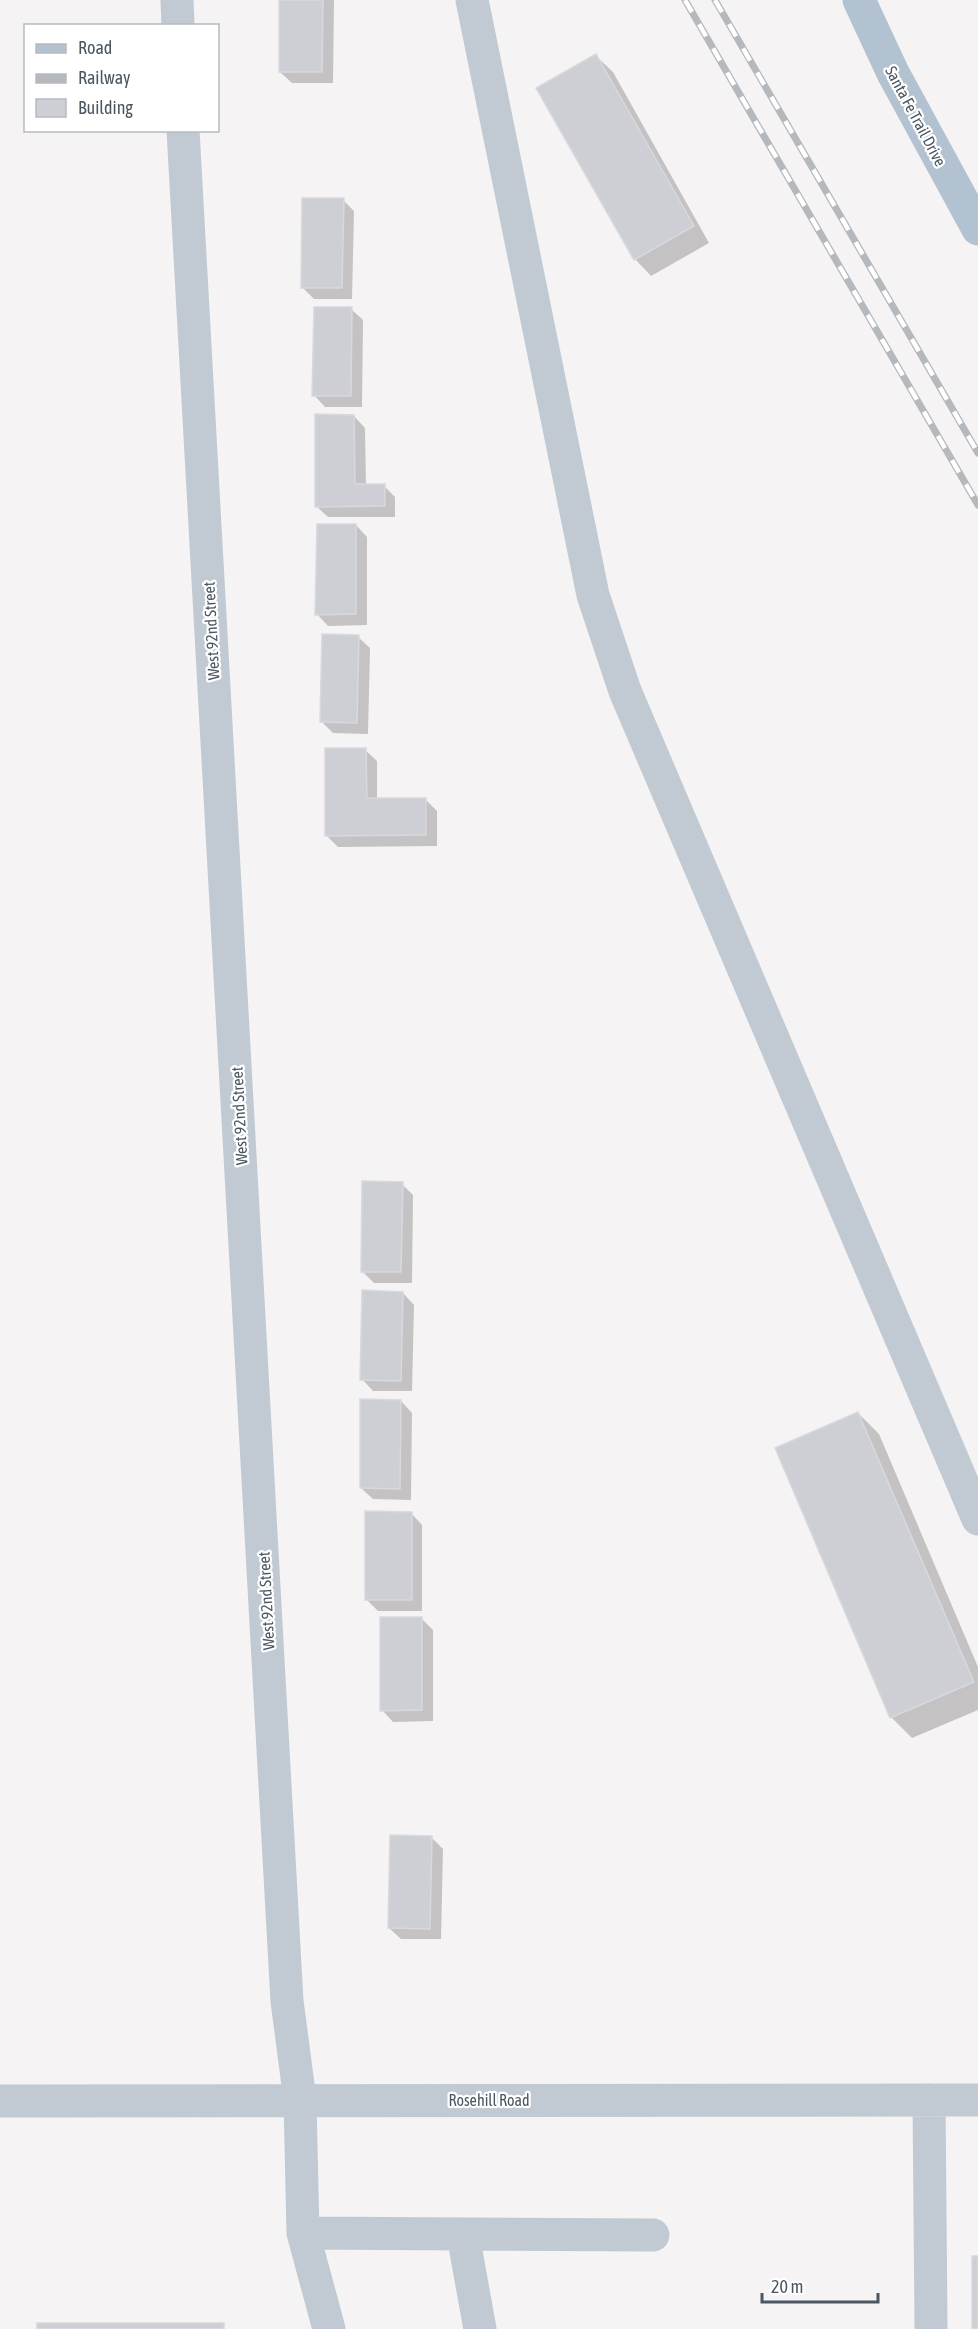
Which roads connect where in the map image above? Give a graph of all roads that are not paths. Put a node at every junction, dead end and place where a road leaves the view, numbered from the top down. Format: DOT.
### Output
graph roads {
  1 [pos="177,0"];
  2 [pos="472,0"];
  3 [pos="859,0"];
  4 [pos="178,24"];
  5 [pos="183,132"];
  6 [pos="978,229"];
  7 [pos="978,1519"];
  8 [pos="300,2100"];
  9 [pos="929,2100"];
  10 [pos="978,2100"];
  11 [pos="0,2101"];
  12 [pos="303,2233"];
  13 [pos="463,2235"];
  14 [pos="653,2235"];
  15 [pos="329,2329"];
  16 [pos="480,2329"];
  17 [pos="931,2329"];
  1 -- 4 [label="street"];
  2 -- 7 [label="street"];
  3 -- 6 [label="main road, Santa Fe Trail Drive"];
  5 -- 8 [label="street, West 92nd Street"];
  8 -- 9 [label="street, Rosehill Road"];
  8 -- 11 [label="street, Rosehill Road"];
  8 -- 12 [label="street, West 92nd Street"];
  9 -- 10 [label="street, Rosehill Road"];
  9 -- 17 [label="street"];
  12 -- 13 [label="street"];
  12 -- 15 [label="street, West 92nd Street"];
  13 -- 14 [label="street"];
  13 -- 16 [label="street"];
}
